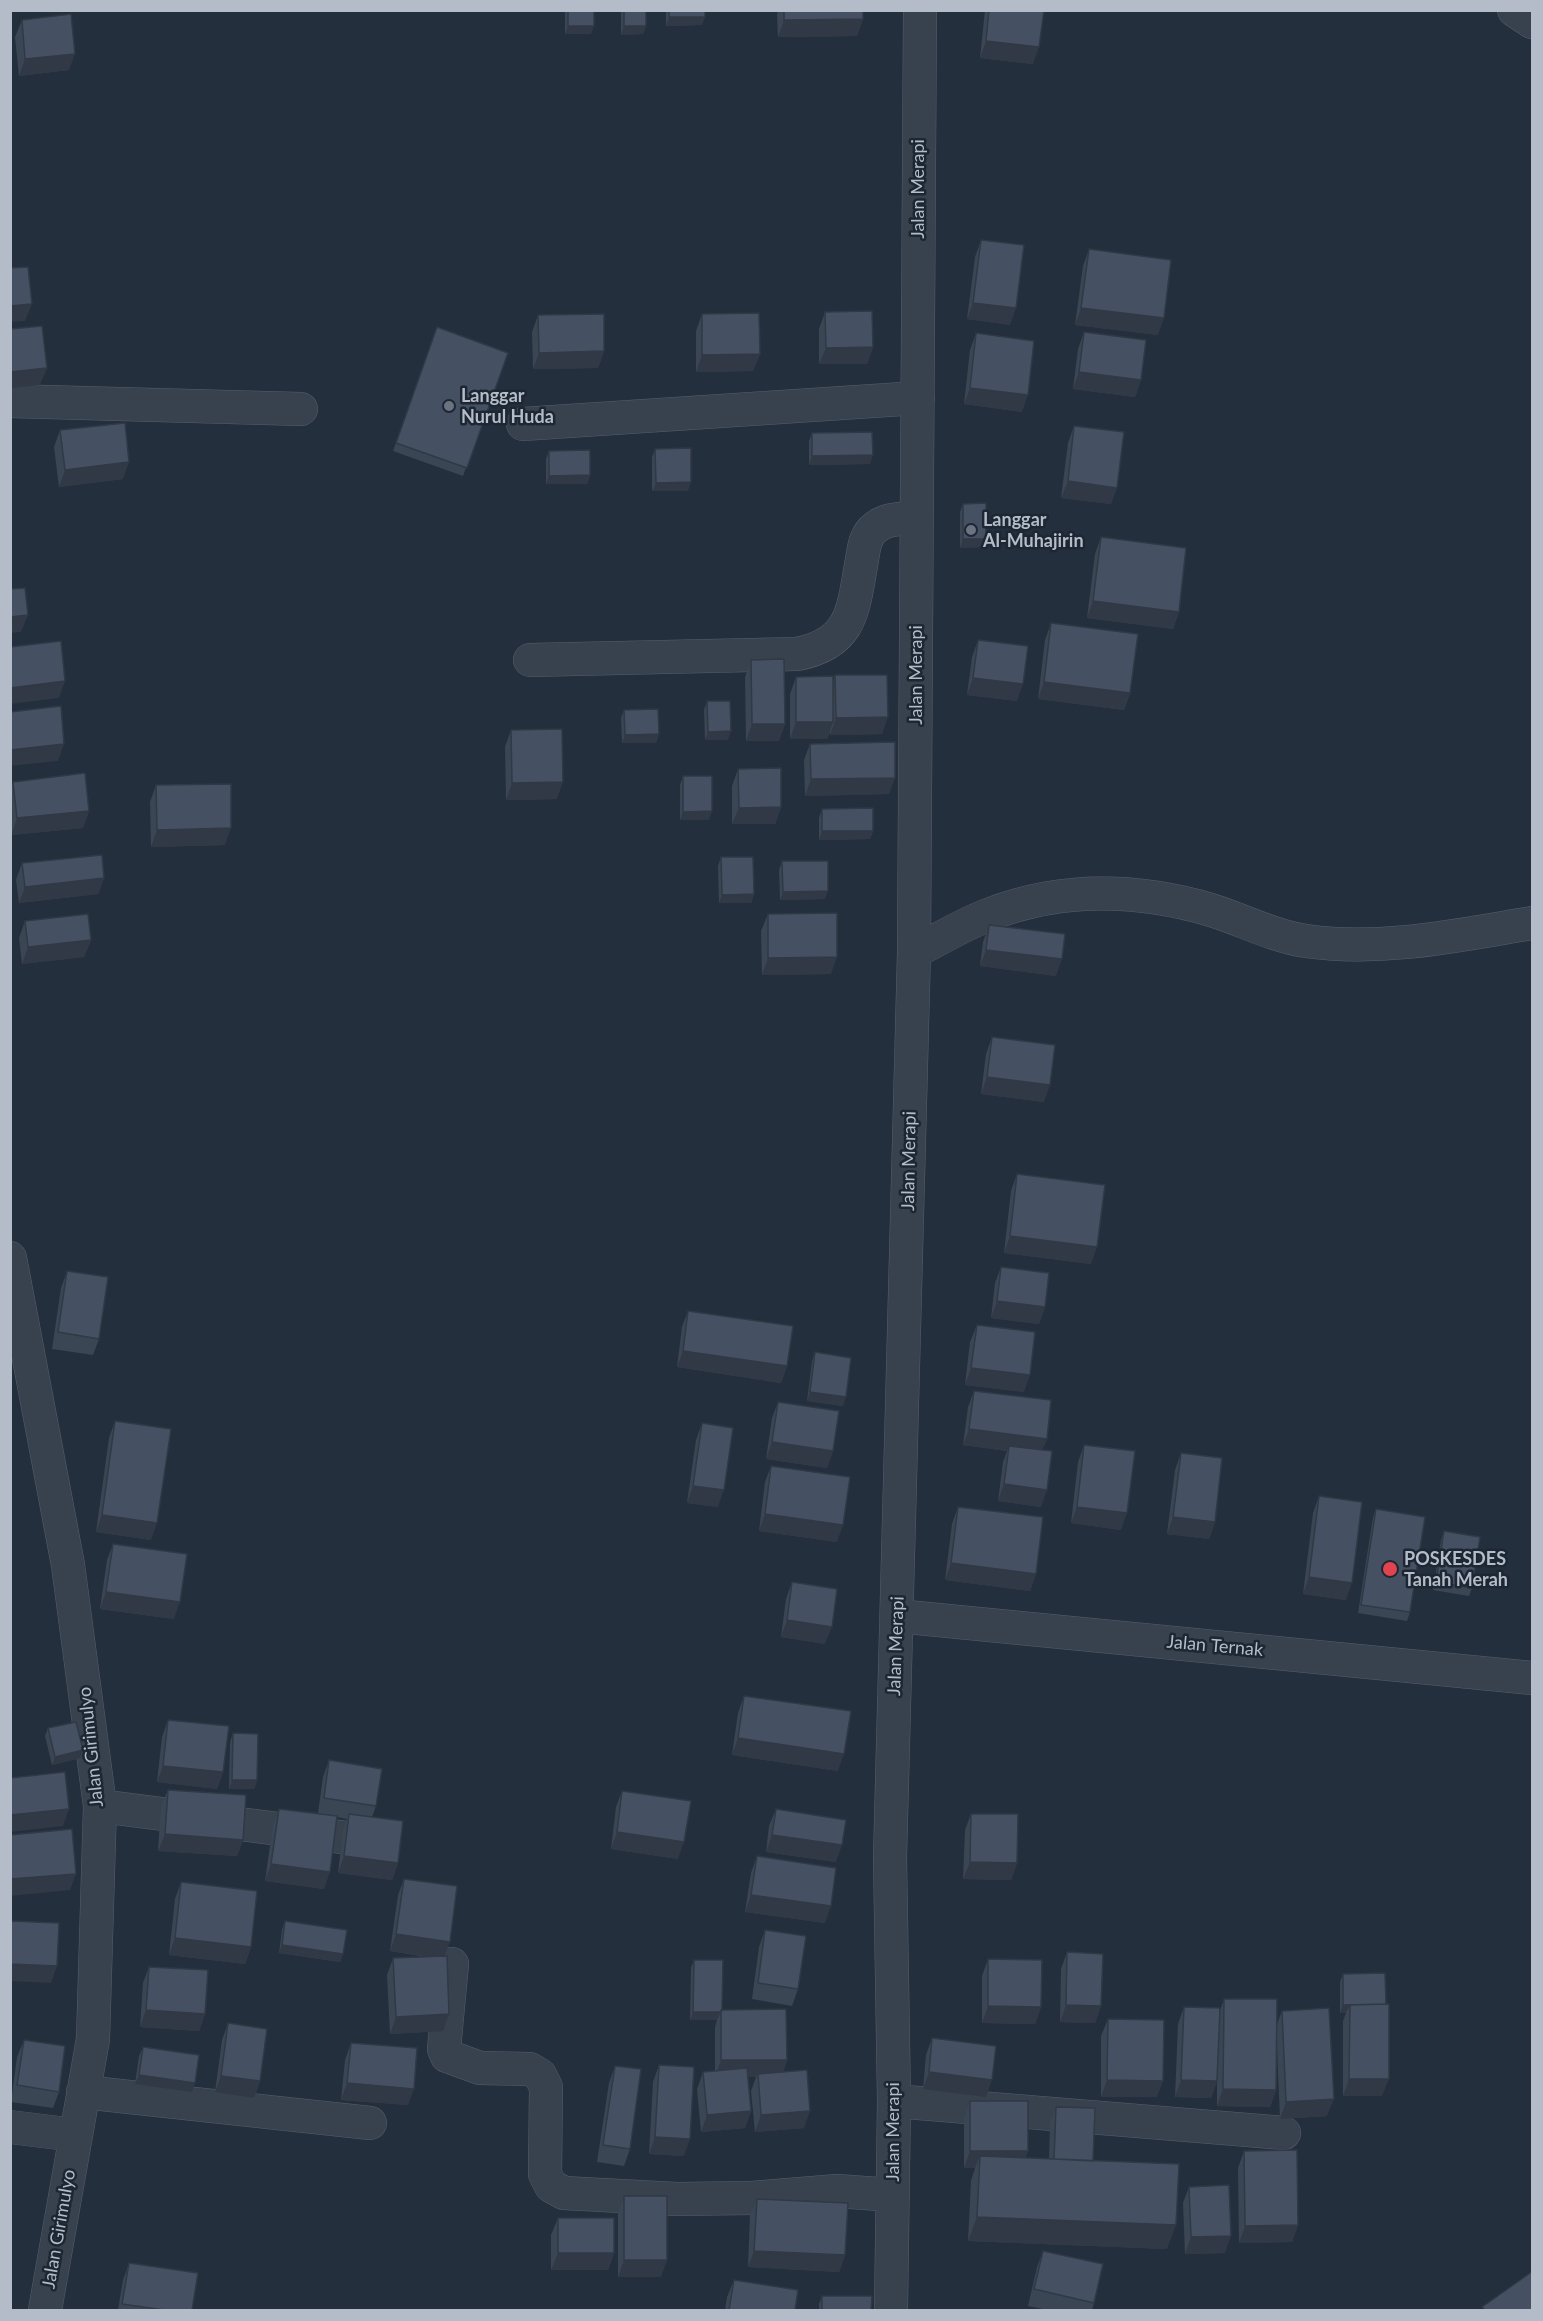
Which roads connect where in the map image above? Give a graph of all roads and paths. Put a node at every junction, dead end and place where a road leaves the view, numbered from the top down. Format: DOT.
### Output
graph roads {
  1 [pos="920,10"];
  2 [pos="1514,10"];
  3 [pos="1533,22"];
  4 [pos="918,398"];
  5 [pos="10,401"];
  6 [pos="301,409"];
  7 [pos="523,424"];
  8 [pos="916,517"];
  9 [pos="530,660"];
  10 [pos="1533,923"];
  11 [pos="914,952"];
  12 [pos="10,1258"];
  13 [pos="897,1616"];
  14 [pos="1533,1678"];
  15 [pos="100,1806"];
  16 [pos="364,1840"];
  17 [pos="452,1964"];
  18 [pos="83,2091"];
  19 [pos="894,2101"];
  20 [pos="370,2123"];
  21 [pos="10,2127"];
  22 [pos="1284,2133"];
  23 [pos="75,2135"];
  24 [pos="893,2194"];
  25 [pos="45,2310"];
  26 [pos="891,2310"];
  1 -- 4 [label="street, Jalan Merapi"];
  2 -- 3 [label="street"];
  4 -- 7 [label="street"];
  4 -- 8 [label="street, Jalan Merapi"];
  5 -- 6 [label="street"];
  8 -- 9 [label="street"];
  8 -- 11 [label="street, Jalan Merapi"];
  10 -- 11 [label="street"];
  11 -- 13 [label="street, Jalan Merapi"];
  12 -- 15 [label="street, Jalan Girimulyo"];
  13 -- 14 [label="street, Jalan Ternak"];
  13 -- 19 [label="street, Jalan Merapi"];
  15 -- 16 [label="street"];
  15 -- 18 [label="street, Jalan Girimulyo"];
  17 -- 24 [label="street"];
  18 -- 20 [label="street"];
  18 -- 23 [label="street, Jalan Girimulyo"];
  19 -- 22 [label="street"];
  19 -- 24 [label="street, Jalan Merapi"];
  21 -- 23 [label="street"];
  23 -- 25 [label="street, Jalan Girimulyo"];
  24 -- 26 [label="street, Jalan Merapi"];
}
